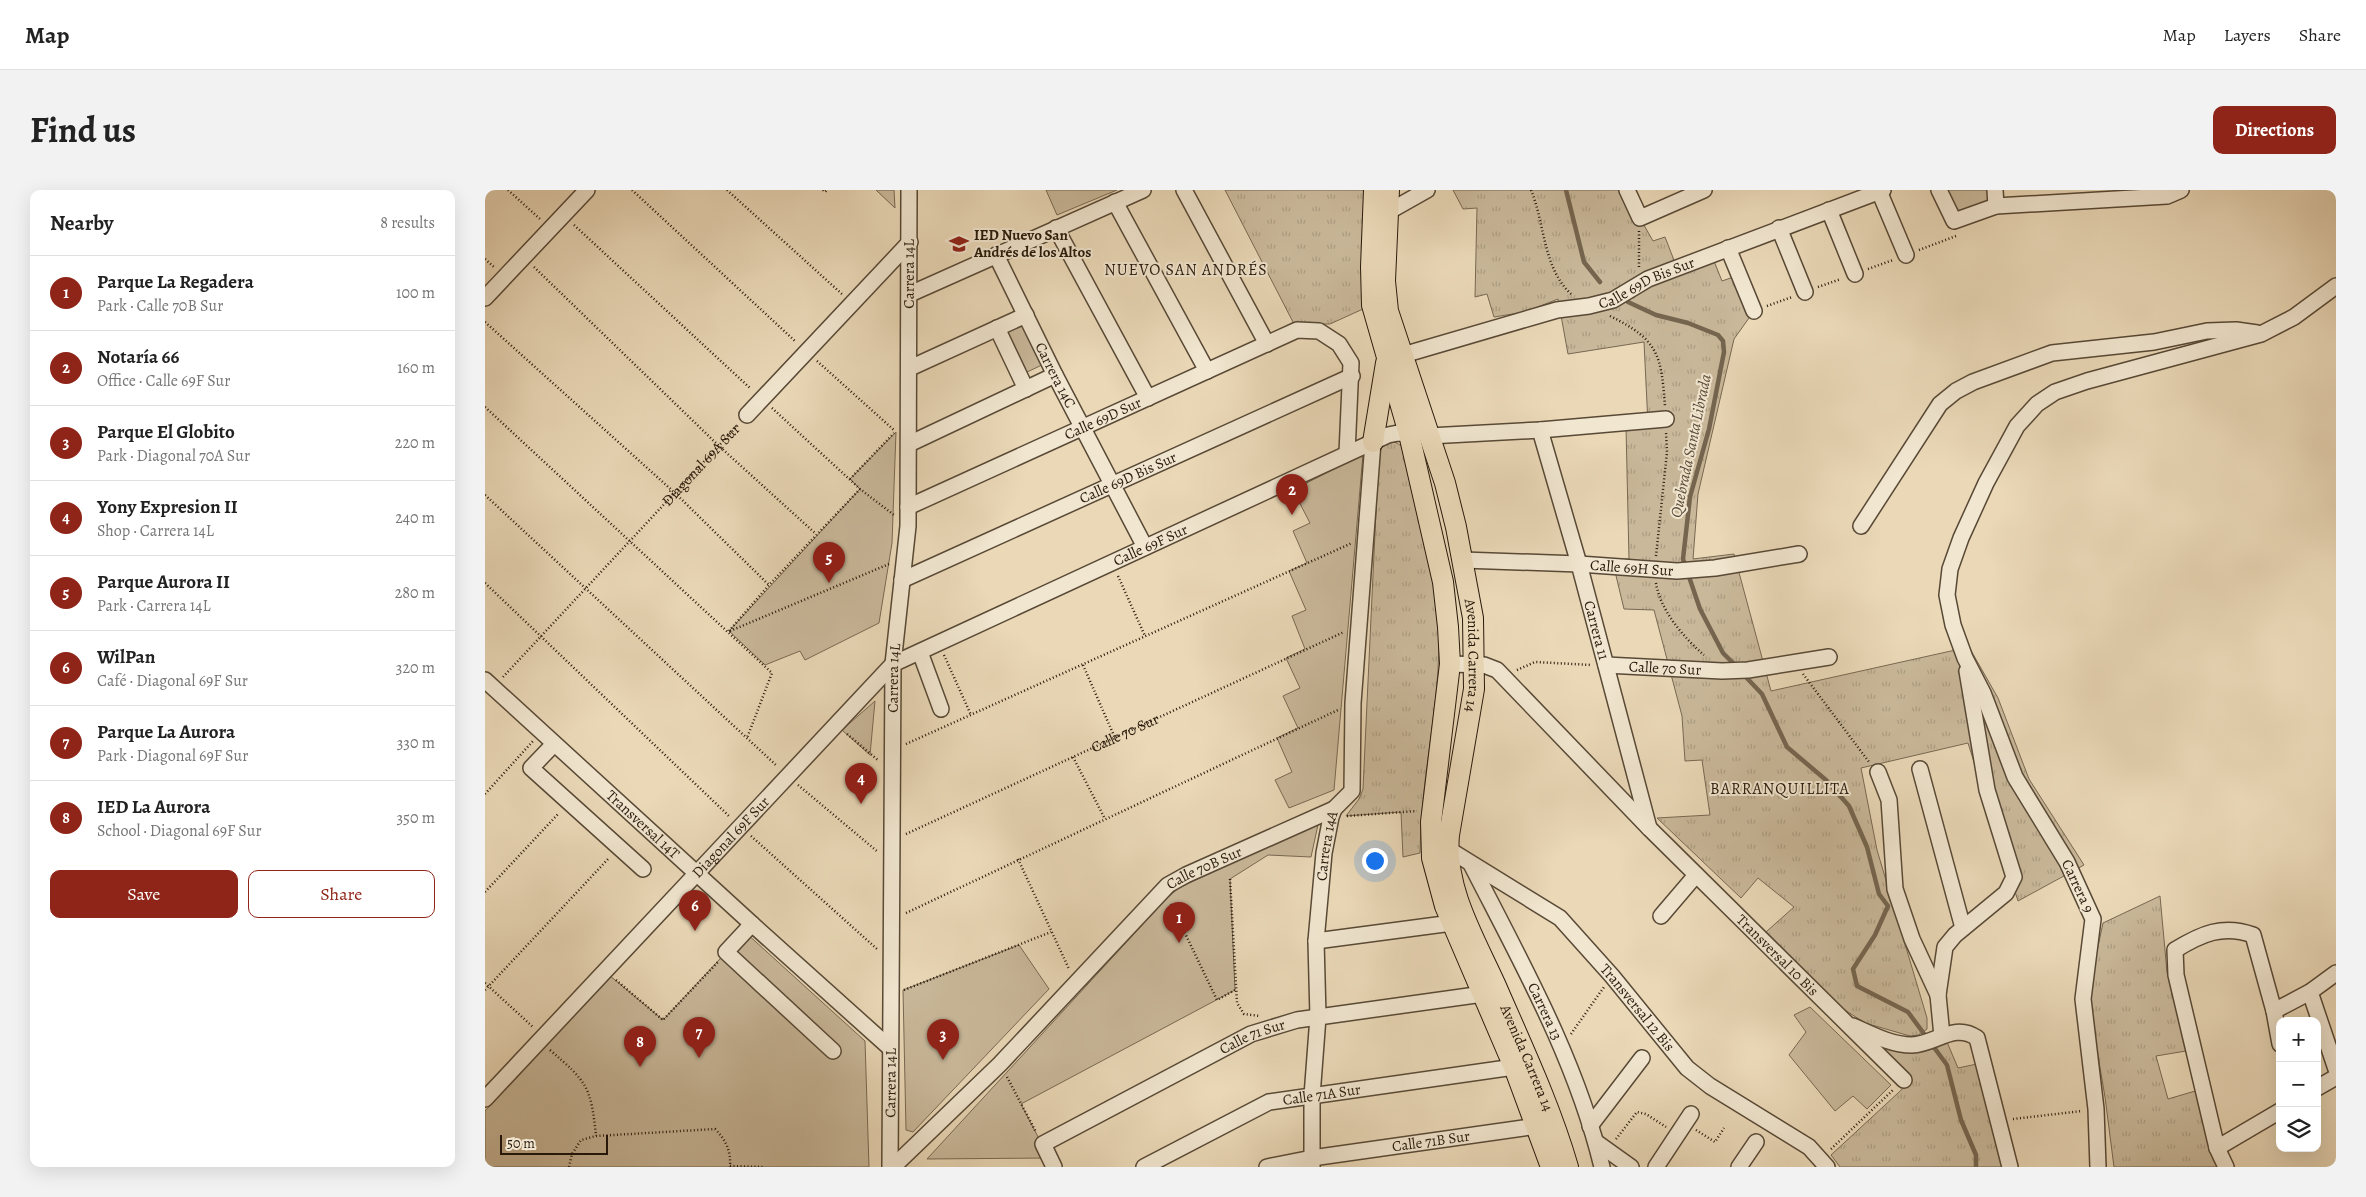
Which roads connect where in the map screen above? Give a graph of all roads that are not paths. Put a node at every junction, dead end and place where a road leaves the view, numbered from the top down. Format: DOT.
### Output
graph roads {
  1 [pos="587,190"];
  2 [pos="909,190"];
  3 [pos="1143,190"];
  4 [pos="1184,190"];
  5 [pos="1374,190"];
  6 [pos="1389,190"];
  7 [pos="1427,190"];
  8 [pos="1627,190"];
  9 [pos="1704,190"];
  10 [pos="1939,190"];
  11 [pos="1995,190"];
  12 [pos="2181,190"];
  13 [pos="1881,191"];
  14 [pos="1115,202"];
  15 [pos="1996,206"];
  16 [pos="1829,210"];
  17 [pos="1388,212"];
  18 [pos="1056,228"];
  19 [pos="1779,228"];
  20 [pos="910,242"];
  21 [pos="1729,248"];
  22 [pos="996,255"];
  23 [pos="1906,255"];
  24 [pos="1855,274"];
  25 [pos="2336,286"];
  26 [pos="1805,292"];
  27 [pos="910,294"];
  28 [pos="485,298"];
  29 [pos="1754,311"];
  30 [pos="1026,314"];
  31 [pos="997,328"];
  32 [pos="2261,334"];
  33 [pos="1267,344"];
  34 [pos="1395,357"];
  35 [pos="910,368"];
  36 [pos="1207,371"];
  37 [pos="1055,375"];
  38 [pos="1351,376"];
  39 [pos="1026,389"];
  40 [pos="1148,398"];
  41 [pos="747,415"];
  42 [pos="1666,419"];
  43 [pos="1084,427"];
  44 [pos="1541,430"];
  45 [pos="1419,435"];
  46 [pos="1373,442"];
  47 [pos="909,444"];
  48 [pos="1347,453"];
  49 [pos="1113,484"];
  50 [pos="908,507"];
  51 [pos="1861,526"];
  52 [pos="1145,547"];
  53 [pos="1799,554"];
  54 [pos="1463,560"];
  55 [pos="1579,564"];
  56 [pos="902,580"];
  57 [pos="920,652"];
  58 [pos="1829,657"];
  59 [pos="1965,658"];
  60 [pos="893,664"];
  61 [pos="1450,664"];
  62 [pos="1475,665"];
  63 [pos="1606,665"];
  64 [pos="489,684"];
  65 [pos="941,709"];
  66 [pos="555,744"];
  67 [pos="1920,769"];
  68 [pos="1878,772"];
  69 [pos="1333,813"];
  70 [pos="1650,830"];
  71 [pos="1448,849"];
  72 [pos="1470,862"];
  73 [pos="643,869"];
  74 [pos="697,874"];
  75 [pos="1696,875"];
  76 [pos="1661,916"];
  77 [pos="1453,923"];
  78 [pos="751,924"];
  79 [pos="1963,928"];
  80 [pos="1316,942"];
  81 [pos="2336,973"];
  82 [pos="2310,992"];
  83 [pos="1483,994"];
  84 [pos="1938,995"];
  85 [pos="2273,1011"];
  86 [pos="1318,1017"];
  87 [pos="1847,1024"];
  88 [pos="2276,1025"];
  89 [pos="1940,1037"];
  90 [pos="891,1048"];
  91 [pos="833,1051"];
  92 [pos="1642,1058"];
  93 [pos="1514,1067"];
  94 [pos="2336,1069"];
  95 [pos="2336,1077"];
  96 [pos="1903,1080"];
  97 [pos="2321,1086"];
  98 [pos="1312,1096"];
  99 [pos="485,1099"];
  100 [pos="2276,1113"];
  101 [pos="1685,1124"];
  102 [pos="1537,1126"];
  103 [pos="1591,1126"];
  104 [pos="1596,1142"];
  105 [pos="1756,1142"];
  106 [pos="2217,1148"];
  107 [pos="1312,1162"];
  108 [pos="1824,1163"];
  109 [pos="891,1167"];
  110 [pos="1054,1167"];
  111 [pos="1144,1167"];
  112 [pos="1267,1167"];
  113 [pos="1551,1167"];
  114 [pos="1568,1167"];
  115 [pos="1602,1167"];
  116 [pos="1631,1167"];
  117 [pos="1656,1167"];
  118 [pos="1739,1167"];
  119 [pos="2010,1167"];
  120 [pos="2098,1167"];
  121 [pos="2226,1167"];
  1 -- 28 [label="street"];
  2 -- 20 [label="street, Carrera 14L"];
  3 -- 14 [label="street"];
  4 -- 33 [label="street"];
  5 -- 34 [label="main road, Avenida Carrera 14"];
  6 -- 17 [label="main road, Avenida Carrera 14"];
  7 -- 17 [label="street"];
  8 -- 9 [label="street"];
  10 -- 15 [label="street"];
  11 -- 15 [label="street"];
  12 -- 15 [label="street"];
  13 -- 16 [label="street, Calle 69D Bis Sur"];
  13 -- 23 [label="street"];
  14 -- 18 [label="street"];
  14 -- 36 [label="street"];
  16 -- 19 [label="street, Calle 69D Bis Sur"];
  16 -- 24 [label="street"];
  17 -- 34 [label="main road, Avenida Carrera 14"];
  18 -- 22 [label="street"];
  18 -- 40 [label="street"];
  19 -- 21 [label="street, Calle 69D Bis Sur"];
  19 -- 26 [label="street"];
  20 -- 27 [label="street, Carrera 14L"];
  20 -- 41 [label="street, Diagonal 69A Sur"];
  21 -- 29 [label="street"];
  21 -- 34 [label="street, Calle 69D Bis Sur"];
  22 -- 27 [label="street"];
  22 -- 30 [label="street, Carrera 14C"];
  25 -- 32 [label="street"];
  27 -- 35 [label="street, Carrera 14L"];
  30 -- 31 [label="street"];
  30 -- 37 [label="street, Carrera 14C"];
  31 -- 35 [label="street"];
  31 -- 39 [label="street"];
  32 -- 51 [label="street"];
  32 -- 59 [label="street"];
  33 -- 36 [label="street, Calle 69D Sur"];
  33 -- 38 [label="street, Calle 69D Sur"];
  34 -- 45 [label="main road, Avenida Carrera 14"];
  34 -- 46 [label="main road"];
  35 -- 47 [label="street, Carrera 14L"];
  36 -- 40 [label="street, Calle 69D Sur"];
  37 -- 39 [label="street"];
  37 -- 43 [label="street, Carrera 14C"];
  38 -- 48 [label="street"];
  38 -- 49 [label="street, Calle 69D Bis Sur"];
  39 -- 47 [label="street"];
  40 -- 43 [label="street, Calle 69D Sur"];
  42 -- 44 [label="street, Calle 69F Sur"];
  43 -- 49 [label="street, Carrera 14C"];
  43 -- 50 [label="street, Calle 69D Sur"];
  44 -- 45 [label="street, Calle 69F Sur"];
  44 -- 55 [label="street, Carrera 11"];
  45 -- 46 [label="street, Calle 69F Sur"];
  45 -- 54 [label="main road, Avenida Carrera 14"];
  45 -- 61 [label="main road, Avenida Carrera 14"];
  46 -- 48 [label="street, Calle 69F Sur"];
  46 -- 69 [label="street, Carrera 14A"];
  47 -- 50 [label="street, Carrera 14L"];
  48 -- 52 [label="street, Calle 69F Sur"];
  49 -- 52 [label="street, Carrera 14C"];
  49 -- 56 [label="street, Calle 69D Bis Sur"];
  50 -- 56 [label="street, Carrera 14L"];
  52 -- 57 [label="street, Calle 69F Sur"];
  53 -- 55 [label="street, Calle 69H Sur"];
  54 -- 55 [label="street, Calle 69H Sur"];
  54 -- 62 [label="main road, Avenida Carrera 14"];
  55 -- 63 [label="street, Carrera 11"];
  56 -- 60 [label="street, Carrera 14L"];
  57 -- 60 [label="street, Calle 69F Sur"];
  57 -- 65 [label="street"];
  58 -- 63 [label="street, Calle 70 Sur"];
  59 -- 79 [label="street"];
  59 -- 120 [label="street, Carrera 9"];
  60 -- 74 [label="street, Diagonal 69F Sur"];
  60 -- 90 [label="street, Carrera 14L"];
  61 -- 62 [label="street"];
  61 -- 77 [label="main road, Avenida Carrera 14"];
  62 -- 70 [label="street, Transversal 10 Bis"];
  62 -- 71 [label="main road, Avenida Carrera 14"];
  63 -- 70 [label="street, Carrera 11"];
  64 -- 66 [label="street, Transversal 14T"];
  66 -- 73 [label="street"];
  66 -- 74 [label="street, Transversal 14T"];
  67 -- 79 [label="street"];
  68 -- 84 [label="street"];
  69 -- 80 [label="street, Carrera 14A"];
  69 -- 109 [label="street, Calle 70B Sur"];
  70 -- 75 [label="street, Transversal 10 Bis"];
  71 -- 72 [label="street, Transversal 12 Bis"];
  71 -- 114 [label="main road, Avenida Carrera 14"];
  72 -- 103 [label="street, Carrera 13"];
  72 -- 108 [label="street, Transversal 12 Bis"];
  74 -- 78 [label="street, Transversal 14T"];
  74 -- 99 [label="street, Diagonal 69F Sur"];
  75 -- 76 [label="street"];
  75 -- 87 [label="street, Transversal 10 Bis"];
  77 -- 80 [label="street"];
  77 -- 83 [label="main road, Avenida Carrera 14"];
  78 -- 90 [label="street, Transversal 14T"];
  78 -- 91 [label="street"];
  79 -- 84 [label="street"];
  80 -- 86 [label="street, Carrera 14A"];
  81 -- 82 [label="street"];
  82 -- 85 [label="street"];
  82 -- 94 [label="street"];
  83 -- 86 [label="street, Calle 71 Sur"];
  83 -- 93 [label="main road, Avenida Carrera 14"];
  84 -- 89 [label="street"];
  85 -- 88 [label="street"];
  85 -- 106 [label="street"];
  86 -- 98 [label="street, Carrera 14A"];
  86 -- 110 [label="street, Calle 71 Sur"];
  87 -- 89 [label="street"];
  87 -- 96 [label="street, Transversal 10 Bis"];
  89 -- 119 [label="street"];
  90 -- 109 [label="street, Carrera 14L"];
  92 -- 103 [label="street"];
  93 -- 98 [label="street, Calle 71A Sur"];
  93 -- 102 [label="main road, Avenida Carrera 14"];
  95 -- 97 [label="street"];
  98 -- 107 [label="street, Carrera 14A"];
  98 -- 111 [label="street, Calle 71A Sur"];
  100 -- 106 [label="street"];
  101 -- 117 [label="street"];
  102 -- 107 [label="street, Calle 71B Sur"];
  102 -- 113 [label="main road, Avenida Carrera 14"];
  103 -- 104 [label="street, Carrera 13"];
  104 -- 115 [label="street, Carrera 13"];
  104 -- 116 [label="street"];
  105 -- 118 [label="street"];
  106 -- 121 [label="street"];
  107 -- 112 [label="street, Calle 71B Sur"];
}
